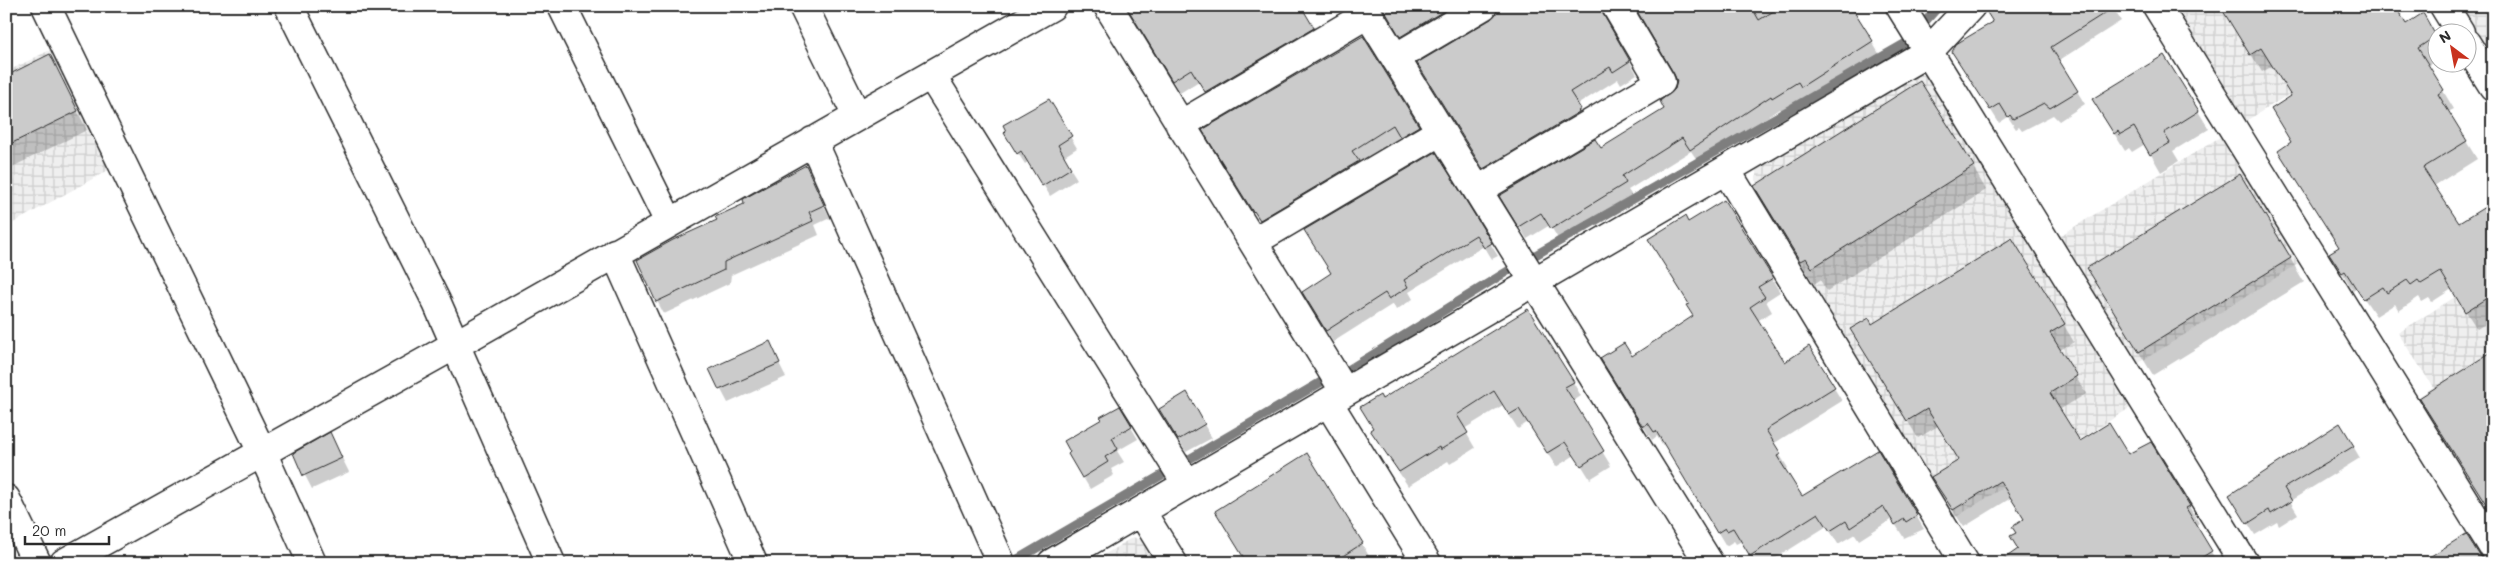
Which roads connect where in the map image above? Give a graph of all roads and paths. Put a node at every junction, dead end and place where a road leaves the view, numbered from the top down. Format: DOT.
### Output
graph roads {
  1 [pos="46,6"];
  2 [pos="289,6"];
  3 [pos="562,6"];
  4 [pos="804,6"];
  5 [pos="1052,6"];
  6 [pos="1108,6"];
  7 [pos="1483,6"];
  8 [pos="1616,6"];
  9 [pos="1971,6"];
  10 [pos="2157,6"];
  11 [pos="2444,6"];
  12 [pos="1366,10"];
  13 [pos="2454,22"];
  14 [pos="1914,30"];
  15 [pos="1395,58"];
  16 [pos="2476,59"];
  17 [pos="931,75"];
  18 [pos="2493,86"];
  19 [pos="857,116"];
  20 [pos="1180,124"];
  21 [pos="1441,131"];
  22 [pos="813,141"];
  23 [pos="1726,170"];
  24 [pos="1478,190"];
  25 [pos="669,222"];
  26 [pos="1253,242"];
  27 [pos="615,253"];
  28 [pos="1528,269"];
  29 [pos="455,345"];
  30 [pos="1335,387"];
  31 [pos="262,452"];
  32 [pos="1180,473"];
  33 [pos="6,499"];
  34 [pos="1141,510"];
  35 [pos="2493,547"];
  36 [pos="1000,561"];
  37 [pos="37,563"];
  38 [pos="64,563"];
  39 [pos="312,563"];
  40 [pos="551,563"];
  41 [pos="753,563"];
  42 [pos="1052,563"];
  43 [pos="1173,563"];
  44 [pos="1427,563"];
  45 [pos="1709,563"];
  46 [pos="1965,563"];
  47 [pos="2244,563"];
  1 -- 31 [label="street"];
  2 -- 29 [label="street"];
  3 -- 25 [label="street"];
  4 -- 19 [label="street"];
  5 -- 17 [label="street"];
  6 -- 20 [label="street"];
  7 -- 15 [label="street"];
  8 -- 24 [label="street"];
  9 -- 14 [label="street"];
  10 -- 35 [label="street"];
  11 -- 13 [label="street"];
  12 -- 15 [label="street"];
  12 -- 20 [label="street"];
  14 -- 23 [label="street"];
  14 -- 47 [label="street"];
  15 -- 21 [label="street"];
  16 -- 18 [label="street"];
  17 -- 19 [label="street"];
  17 -- 32 [label="street"];
  19 -- 22 [label="street"];
  20 -- 26 [label="street"];
  21 -- 24 [label="street"];
  21 -- 26 [label="street"];
  22 -- 25 [label="street"];
  22 -- 36 [label="street"];
  23 -- 28 [label="street"];
  23 -- 46 [label="street"];
  24 -- 28 [label="street"];
  25 -- 27 [label="street"];
  26 -- 30 [label="street"];
  27 -- 29 [label="street"];
  27 -- 41 [label="street"];
  28 -- 30 [label="street"];
  28 -- 45 [label="street"];
  29 -- 31 [label="street"];
  29 -- 40 [label="street"];
  30 -- 32 [label="street"];
  30 -- 44 [label="street"];
  31 -- 38 [label="street"];
  31 -- 39 [label="street"];
  32 -- 34 [label="street"];
  33 -- 37 [label="street"];
  34 -- 42 [label="street"];
  34 -- 43 [label="street"];
}
